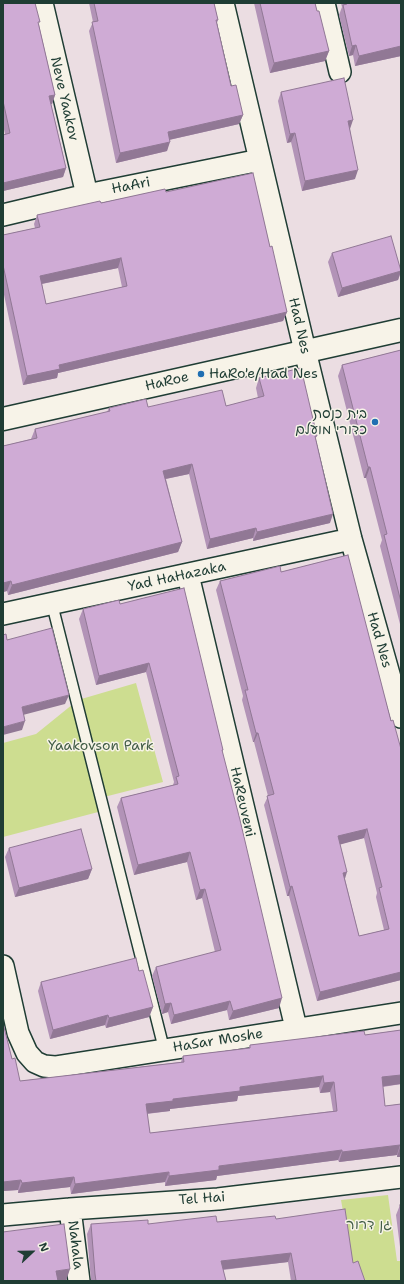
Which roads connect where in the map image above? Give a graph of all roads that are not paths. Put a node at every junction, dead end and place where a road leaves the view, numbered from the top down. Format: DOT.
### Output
graph roads {
  1 [pos="42,3"];
  2 [pos="223,3"];
  3 [pos="324,3"];
  4 [pos="340,72"];
  5 [pos="260,160"];
  6 [pos="87,194"];
  7 [pos="3,215"];
  8 [pos="401,330"];
  9 [pos="305,351"];
  10 [pos="3,419"];
  11 [pos="351,539"];
  12 [pos="188,575"];
  13 [pos="52,604"];
  14 [pos="3,614"];
  15 [pos="401,717"];
  16 [pos="3,966"];
  17 [pos="401,1013"];
  18 [pos="296,1028"];
  19 [pos="164,1049"];
  20 [pos="401,1177"];
  21 [pos="70,1209"];
  22 [pos="3,1215"];
  23 [pos="79,1281"];
  1 -- 6 [label="street, Neve Yaakov"];
  2 -- 5 [label="street, Had Nes"];
  3 -- 4 [label="street"];
  5 -- 6 [label="street, HaAri"];
  5 -- 9 [label="street, Had Nes"];
  6 -- 7 [label="street, HaAri"];
  8 -- 9 [label="street, HaRoe"];
  9 -- 10 [label="street, HaRoe"];
  9 -- 11 [label="street, Had Nes"];
  11 -- 12 [label="street, Yad HaHazaka"];
  11 -- 15 [label="street, Had Nes"];
  12 -- 13 [label="street, Yad HaHazaka"];
  12 -- 18 [label="street, HaReuveni"];
  13 -- 14 [label="street, Yad HaHazaka"];
  13 -- 19 [label="lane"];
  16 -- 19 [label="street, HaSar Moshe"];
  17 -- 18 [label="street, HaSar Moshe"];
  18 -- 19 [label="street, HaSar Moshe"];
  20 -- 21 [label="street, Tel Hai"];
  21 -- 22 [label="street, Tel Hai"];
  21 -- 23 [label="street, Nahala"];
}
